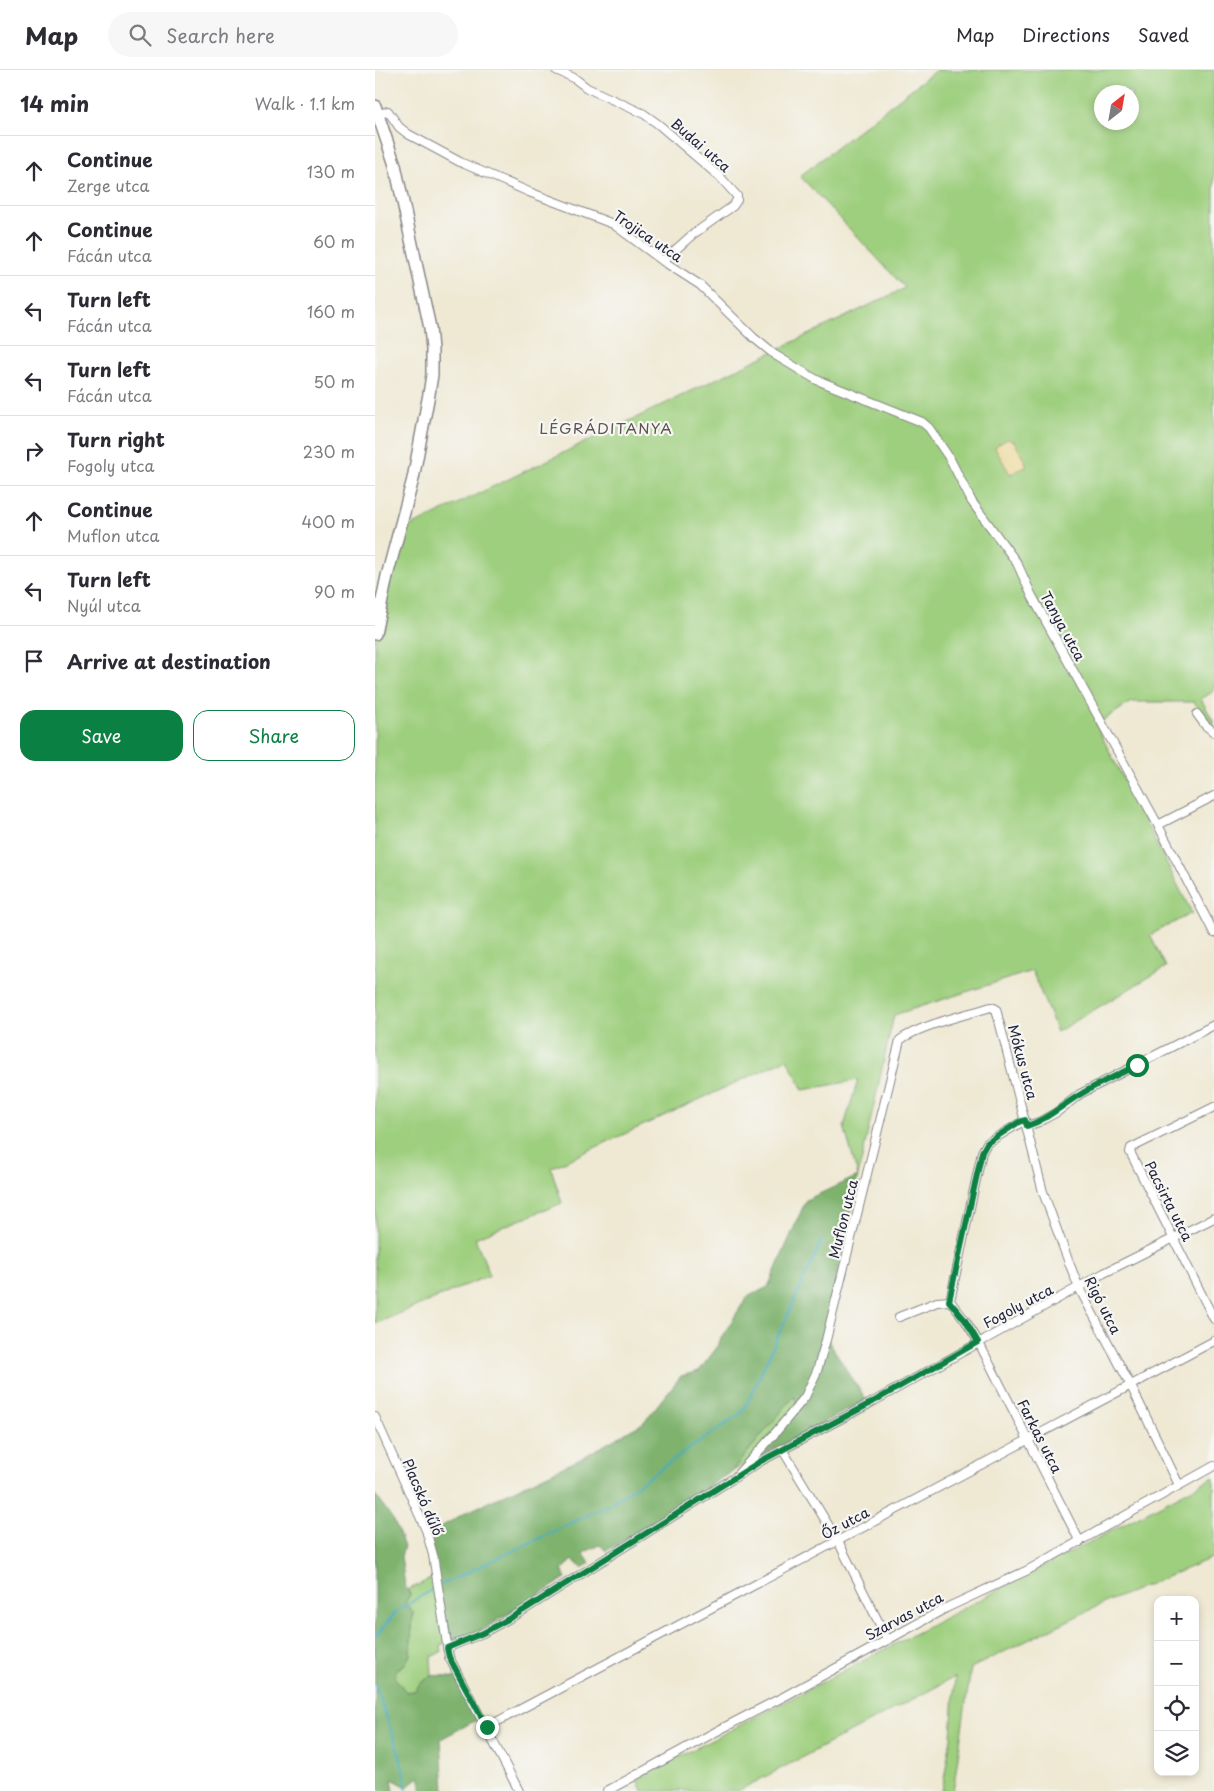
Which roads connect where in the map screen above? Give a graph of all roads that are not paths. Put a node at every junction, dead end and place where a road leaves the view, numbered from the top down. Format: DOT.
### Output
graph roads {
  1 [pos="556,70"];
  2 [pos="377,111"];
  3 [pos="663,261"];
  4 [pos="836,387"];
  5 [pos="375,634"];
  6 [pos="1197,714"];
  7 [pos="1214,732"];
  8 [pos="1214,796"];
  9 [pos="1158,825"];
  10 [pos="1214,933"];
  11 [pos="991,1007"];
  12 [pos="1214,1025"];
  13 [pos="1214,1107"];
  14 [pos="1026,1123"];
  15 [pos="1214,1218"];
  16 [pos="1173,1238"];
  17 [pos="1079,1288"];
  18 [pos="949,1301"];
  19 [pos="899,1317"];
  20 [pos="1214,1318"];
  21 [pos="1214,1341"];
  22 [pos="978,1342"];
  23 [pos="1131,1386"];
  24 [pos="375,1417"];
  25 [pos="1027,1440"];
  26 [pos="782,1449"];
  27 [pos="1214,1466"];
  28 [pos="737,1475"];
  29 [pos="1179,1485"];
  30 [pos="837,1541"];
  31 [pos="1080,1542"];
  32 [pos="887,1639"];
  33 [pos="447,1648"];
  34 [pos="487,1727"];
  35 [pos="519,1791"];
  36 [pos="607,1791"];
  1 -- 3 [label="street, Budai utca"];
  2 -- 3 [label="street, Trojica utca"];
  2 -- 5 [label="street"];
  3 -- 4 [label="street, Trojica utca"];
  4 -- 9 [label="street, Tanya utca"];
  6 -- 7 [label="street"];
  8 -- 9 [label="street"];
  9 -- 10 [label="street, Tanya utca"];
  11 -- 14 [label="street, Mókus utca"];
  11 -- 28 [label="street, Muflon utca"];
  12 -- 14 [label="street"];
  13 -- 16 [label="street, Pacsirta utca"];
  14 -- 17 [label="street, Rigó utca"];
  14 -- 18 [label="street"];
  15 -- 16 [label="street, Fogoly utca"];
  16 -- 17 [label="street, Fogoly utca"];
  16 -- 20 [label="street, Pacsirta utca"];
  17 -- 22 [label="street, Fogoly utca"];
  17 -- 23 [label="street, Rigó utca"];
  18 -- 19 [label="street"];
  18 -- 22 [label="street, Farkas utca"];
  21 -- 23 [label="street, Őz utca"];
  22 -- 25 [label="street, Farkas utca"];
  22 -- 26 [label="street, Fogoly utca"];
  23 -- 25 [label="street, Őz utca"];
  23 -- 29 [label="street, Rigó utca"];
  24 -- 33 [label="street, Placskó dűlő"];
  25 -- 30 [label="street, Őz utca"];
  25 -- 31 [label="street, Farkas utca"];
  26 -- 28 [label="street, Muflon utca"];
  26 -- 30 [label="street"];
  27 -- 29 [label="street, Szarvas utca"];
  28 -- 33 [label="street, Muflon utca"];
  29 -- 31 [label="street, Szarvas utca"];
  30 -- 32 [label="street"];
  30 -- 34 [label="street, Őz utca"];
  31 -- 32 [label="street, Szarvas utca"];
  32 -- 36 [label="street, Szarvas utca"];
  33 -- 34 [label="street, Placskó dűlő"];
  34 -- 35 [label="street, Placskó dűlő"];
}
